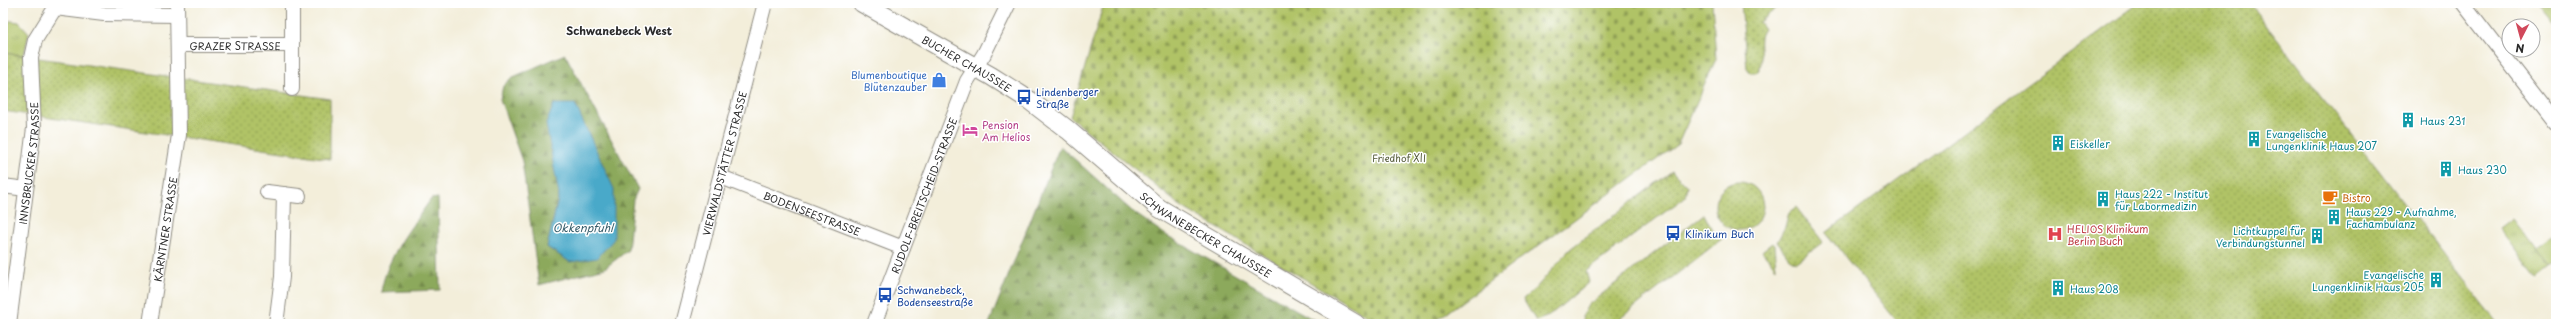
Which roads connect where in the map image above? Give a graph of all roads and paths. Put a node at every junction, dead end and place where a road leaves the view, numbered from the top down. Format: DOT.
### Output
graph roads {
  1 [pos="292,3"];
  2 [pos="766,3"];
  3 [pos="862,3"];
  4 [pos="1009,3"];
  5 [pos="2463,3"];
  6 [pos="54,6"];
  7 [pos="177,9"];
  8 [pos="178,45"];
  9 [pos="292,45"];
  10 [pos="976,67"];
  11 [pos="292,89"];
  12 [pos="2556,123"];
  13 [pos="1068,130"];
  14 [pos="721,177"];
  15 [pos="3,186"];
  16 [pos="26,189"];
  17 [pos="267,192"];
  18 [pos="284,194"];
  19 [pos="299,196"];
  20 [pos="903,248"];
  21 [pos="8,289"];
  22 [pos="9,324"];
  23 [pos="150,324"];
  24 [pos="276,324"];
  25 [pos="682,324"];
  26 [pos="874,324"];
  27 [pos="1356,324"];
  1 -- 9 [label="street, GRAZER STRASSE"];
  2 -- 14 [label="street, VIERWALDSTÄTTER STRASSE"];
  3 -- 10 [label="main road, BUCHER CHAUSSEE"];
  4 -- 10 [label="street"];
  5 -- 12 [label="street"];
  6 -- 7 [label="street"];
  6 -- 16 [label="street, INNSBRUCKER STRASSE"];
  7 -- 8 [label="street, KÄRNTNER STRASSE"];
  8 -- 9 [label="street, GRAZER STRASSE"];
  8 -- 23 [label="street, KÄRNTNER STRASSE"];
  9 -- 11 [label="street, GRAZER STRASSE"];
  10 -- 13 [label="main road, BUCHER CHAUSSEE"];
  10 -- 20 [label="street, RUDOLF-BREITSCHEID-STRASSE"];
  13 -- 27 [label="main road, SCHWANEBECKER CHAUSSEE"];
  14 -- 20 [label="street, BODENSEESTRASSE"];
  14 -- 25 [label="street, VIERWALDSTÄTTER STRASSE"];
  15 -- 16 [label="street"];
  16 -- 21 [label="street, INNSBRUCKER STRASSE"];
  17 -- 18 [label="street"];
  18 -- 19 [label="street"];
  18 -- 24 [label="street"];
  20 -- 26 [label="street, RUDOLF-BREITSCHEID-STRASSE"];
  21 -- 22 [label="street, INNSBRUCKER STRASSE"];
}
